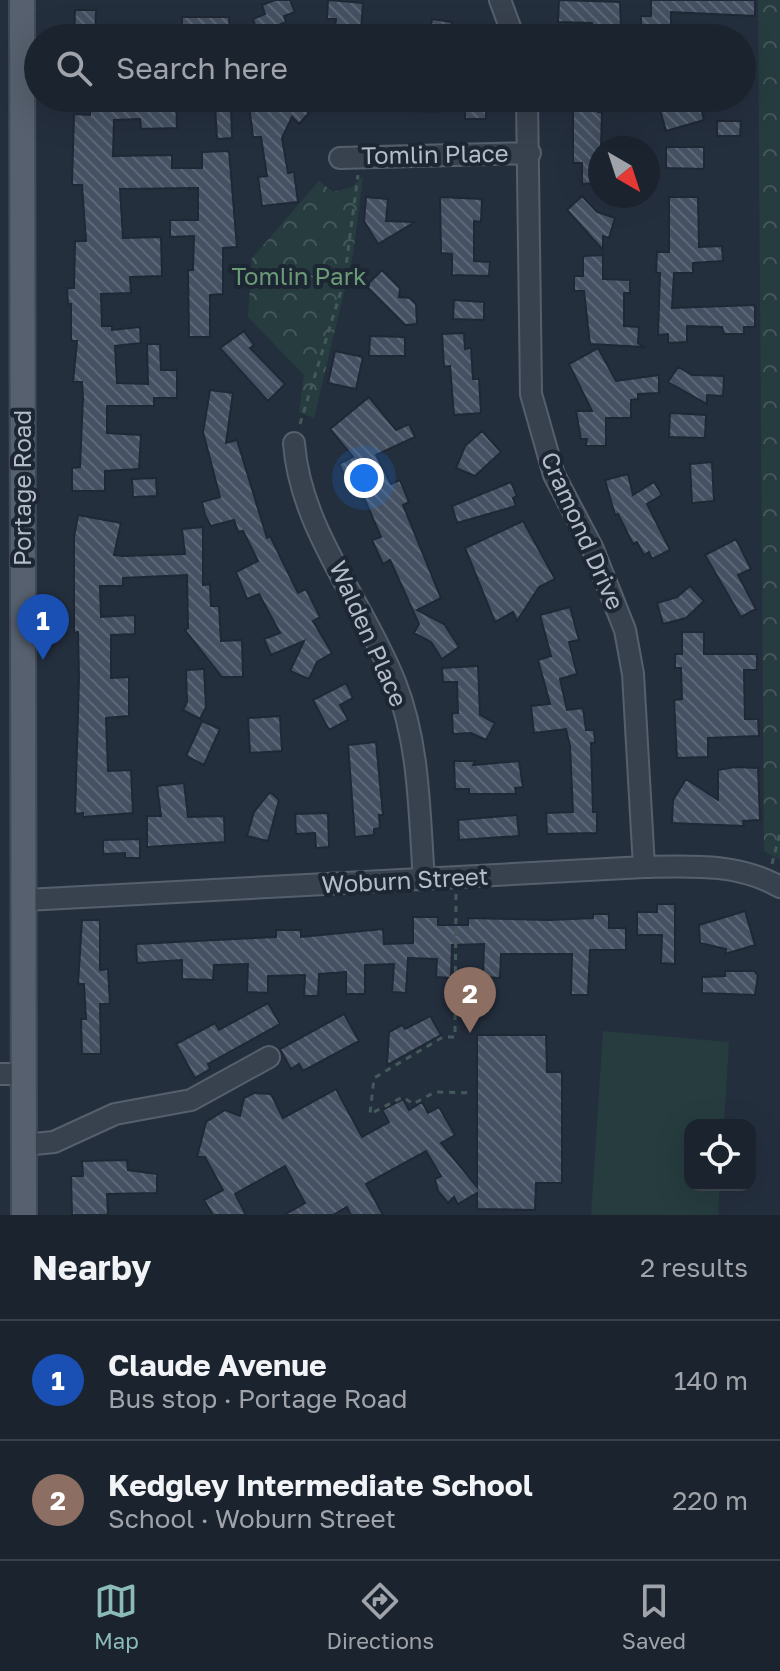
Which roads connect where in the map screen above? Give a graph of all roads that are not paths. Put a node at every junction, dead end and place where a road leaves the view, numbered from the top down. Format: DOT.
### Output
graph roads {
  1 [pos="22,0"];
  2 [pos="500,0"];
  3 [pos="509,24"];
  4 [pos="528,112"];
  5 [pos="530,153"];
  6 [pos="350,157"];
  7 [pos="294,443"];
  8 [pos="11,495"];
  9 [pos="644,867"];
  10 [pos="424,880"];
  11 [pos="771,882"];
  12 [pos="26,900"];
  13 [pos="269,1057"];
  14 [pos="12,1074"];
  15 [pos="24,1145"];
  16 [pos="24,1215"];
  1 -- 8 [label="main road, Portage Road"];
  2 -- 3 [label="street"];
  4 -- 5 [label="street, Cramond Drive"];
  5 -- 6 [label="street, Tomlin Place"];
  5 -- 9 [label="street, Cramond Drive"];
  7 -- 10 [label="street, Walden Place"];
  8 -- 12 [label="main road, Portage Road"];
  9 -- 10 [label="street, Woburn Street"];
  9 -- 11 [label="street, Woburn Street"];
  10 -- 12 [label="street, Woburn Street"];
  12 -- 14 [label="main road, Portage Road"];
  13 -- 15 [label="street"];
  14 -- 15 [label="main road, Portage Road"];
  15 -- 16 [label="main road, Portage Road"];
}
